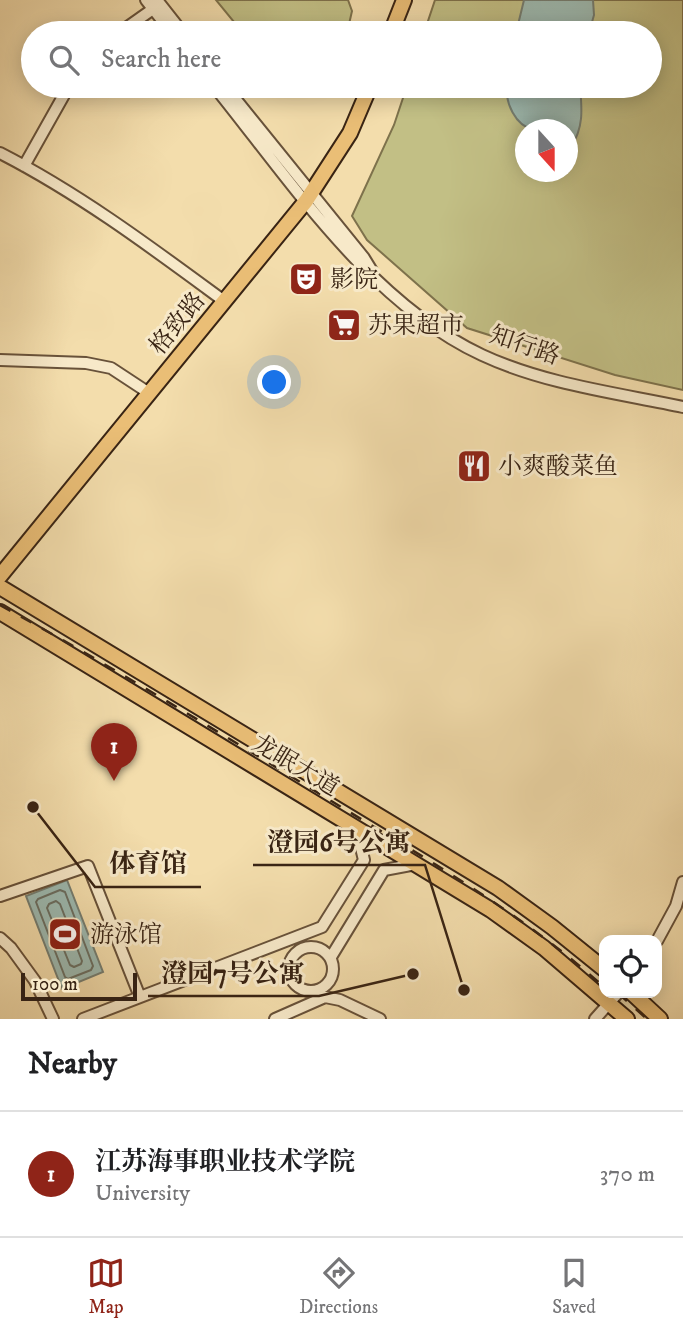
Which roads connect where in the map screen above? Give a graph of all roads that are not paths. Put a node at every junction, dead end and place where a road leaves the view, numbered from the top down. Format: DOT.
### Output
graph roads {
  1 [pos="404,0"];
  2 [pos="152,3"];
  3 [pos="132,21"];
  4 [pos="164,21"];
  5 [pos="171,21"];
  6 [pos="396,21"];
  7 [pos="62,98"];
  8 [pos="224,98"];
  9 [pos="234,98"];
  10 [pos="365,98"];
  11 [pos="0,153"];
  12 [pos="24,166"];
  13 [pos="308,197"];
  14 [pos="224,301"];
  15 [pos="0,360"];
  16 [pos="149,393"];
  17 [pos="683,407"];
  18 [pos="0,576"];
  19 [pos="0,587"];
  20 [pos="0,612"];
  21 [pos="356,827"];
  22 [pos="415,864"];
  23 [pos="683,882"];
  24 [pos="0,896"];
  25 [pos="660,935"];
  26 [pos="299,936"];
  27 [pos="0,938"];
  28 [pos="304,948"];
  29 [pos="331,957"];
  30 [pos="599,965"];
  31 [pos="599,988"];
  32 [pos="324,993"];
  33 [pos="140,997"];
  34 [pos="613,998"];
  35 [pos="637,998"];
  36 [pos="295,1015"];
  37 [pos="52,1019"];
  38 [pos="85,1019"];
  39 [pos="275,1019"];
  40 [pos="380,1019"];
  41 [pos="595,1019"];
  42 [pos="627,1019"];
  43 [pos="660,1019"];
  1 -- 6 [label="main road"];
  2 -- 3 [label="street"];
  2 -- 4 [label="street"];
  2 -- 5 [label="street"];
  7 -- 12 [label="street"];
  8 -- 13 [label="street, 知行路"];
  9 -- 13 [label="street, 知行路"];
  10 -- 13 [label="main road, 格致路"];
  11 -- 12 [label="street"];
  12 -- 14 [label="street"];
  13 -- 14 [label="main road, 格致路"];
  13 -- 17 [label="street, 知行路"];
  14 -- 16 [label="main road, 格致路"];
  15 -- 16 [label="street"];
  16 -- 18 [label="main road, 格致路"];
  19 -- 30 [label="main road, 龙眠大道"];
  20 -- 21 [label="main road, 龙眠大道"];
  21 -- 22 [label="main road, 龙眠大道"];
  21 -- 26 [label="street"];
  22 -- 29 [label="street"];
  22 -- 31 [label="main road, 龙眠大道"];
  23 -- 25 [label="street"];
  24 -- 33 [label="street"];
  26 -- 28 [label="street"];
  26 -- 33 [label="street"];
  27 -- 37 [label="street"];
  28 -- 29 [label="street"];
  28 -- 32 [label="street"];
  29 -- 32 [label="street"];
  32 -- 36 [label="street"];
  32 -- 40 [label="street"];
  33 -- 38 [label="street"];
  34 -- 41 [label="street"];
  34 -- 42 [label="main road, 龙眠大道"];
  35 -- 43 [label="main road"];
  36 -- 39 [label="street"];
}
